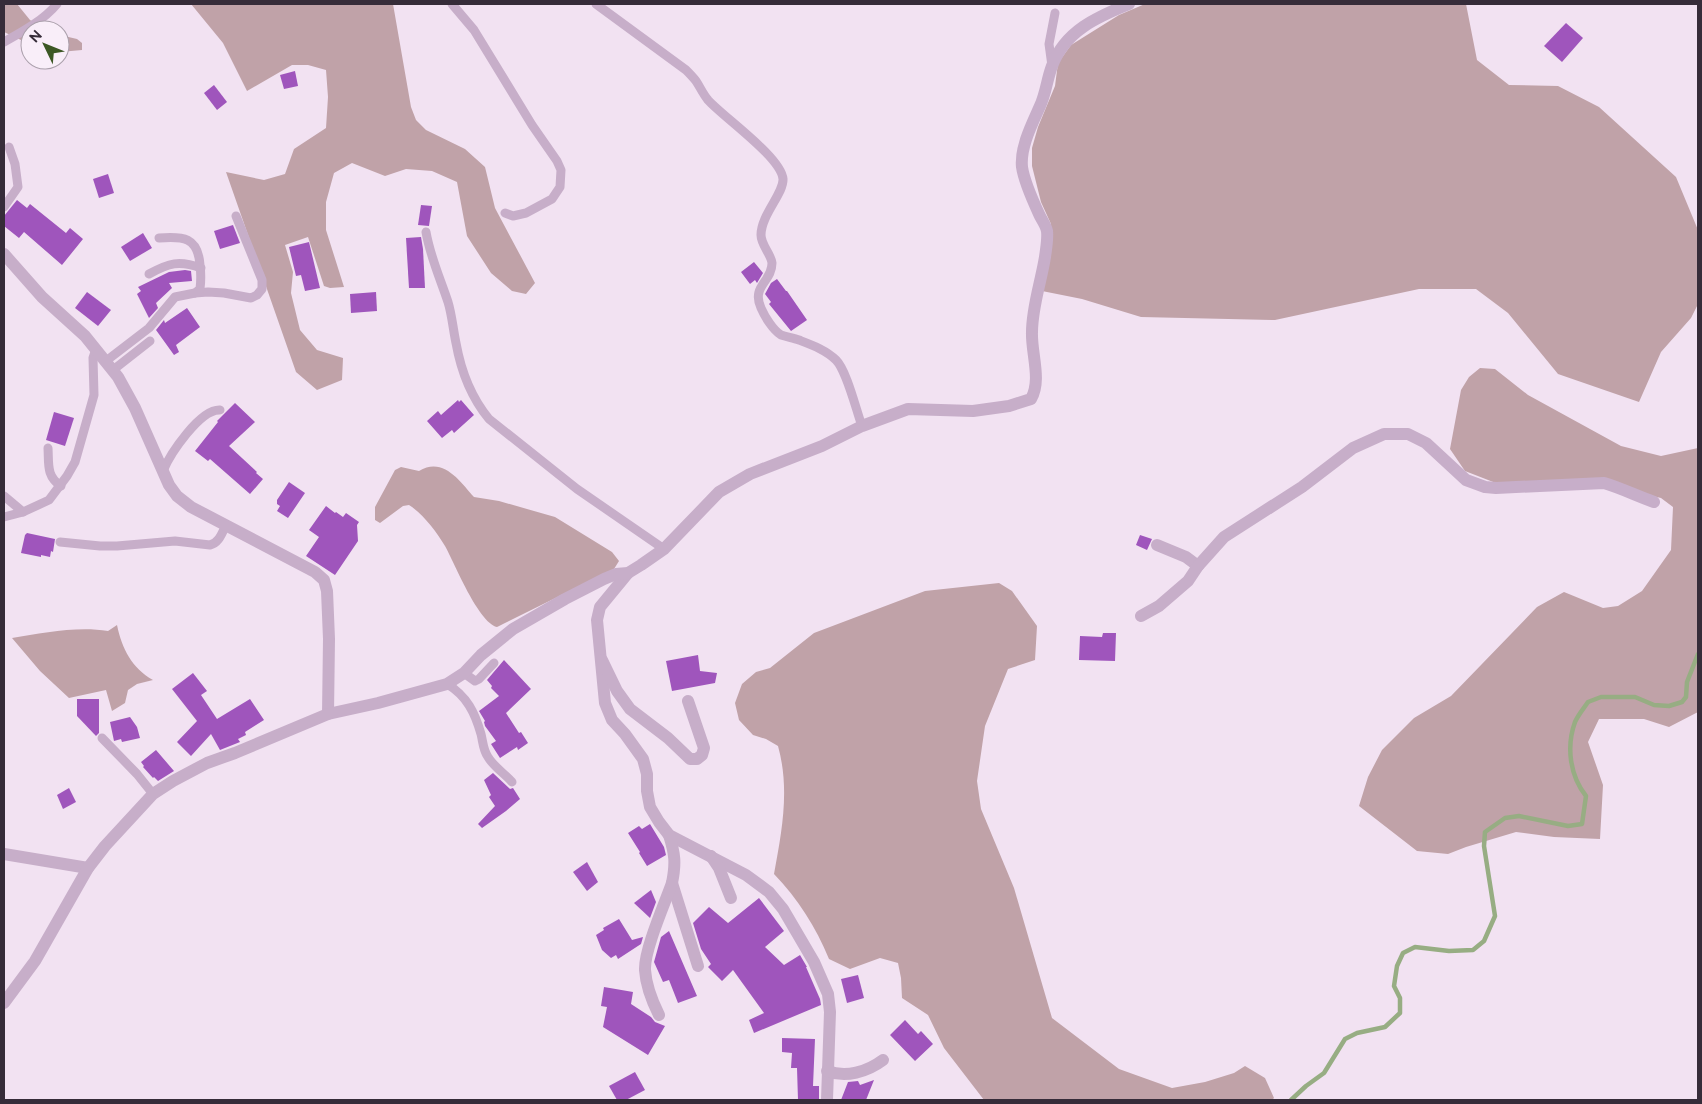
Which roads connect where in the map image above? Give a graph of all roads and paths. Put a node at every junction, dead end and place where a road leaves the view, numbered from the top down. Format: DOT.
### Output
graph roads {
  1 [pos="57,4"];
  2 [pos="452,4"];
  3 [pos="596,4"];
  4 [pos="1129,4"];
  5 [pos="1055,13"];
  6 [pos="4,42"];
  7 [pos="1052,66"];
  8 [pos="9,147"];
  9 [pos="4,207"];
  10 [pos="505,213"];
  11 [pos="236,216"];
  12 [pos="426,232"];
  13 [pos="159,238"];
  14 [pos="4,254"];
  15 [pos="201,268"];
  16 [pos="149,274"];
  17 [pos="195,293"];
  18 [pos="150,341"];
  19 [pos="96,349"];
  20 [pos="109,365"];
  21 [pos="220,410"];
  22 [pos="862,426"];
  23 [pos="48,448"];
  24 [pos="162,471"];
  25 [pos="62,486"];
  26 [pos="4,496"];
  27 [pos="1654,502"];
  28 [pos="23,512"];
  29 [pos="4,517"];
  30 [pos="226,525"];
  31 [pos="60,542"];
  32 [pos="1157,545"];
  33 [pos="664,549"];
  34 [pos="1198,566"];
  35 [pos="628,572"];
  36 [pos="1141,616"];
  37 [pos="601,658"];
  38 [pos="494,663"];
  39 [pos="464,673"];
  40 [pos="447,684"];
  41 [pos="688,701"];
  42 [pos="328,714"];
  43 [pos="102,738"];
  44 [pos="512,782"];
  45 [pos="153,794"];
  46 [pos="669,835"];
  47 [pos="4,854"];
  48 [pos="712,856"];
  49 [pos="88,868"];
  50 [pos="672,883"];
  51 [pos="731,898"];
  52 [pos="698,966"];
  53 [pos="4,1003"];
  54 [pos="659,1014"];
  55 [pos="883,1060"];
  56 [pos="827,1071"];
  57 [pos="827,1100"];
  1 -- 6 [label="lane"];
  2 -- 10 [label="lane"];
  3 -- 22 [label="lane"];
  4 -- 7 [label="street"];
  5 -- 7 [label="lane"];
  7 -- 22 [label="street"];
  8 -- 9 [label="lane"];
  11 -- 17 [label="lane"];
  12 -- 33 [label="lane"];
  13 -- 15 [label="lane"];
  14 -- 19 [label="street"];
  15 -- 16 [label="lane"];
  15 -- 17 [label="lane"];
  17 -- 20 [label="lane"];
  18 -- 20 [label="lane"];
  19 -- 20 [label="street"];
  19 -- 25 [label="lane"];
  20 -- 24 [label="street"];
  21 -- 24 [label="lane"];
  22 -- 33 [label="street"];
  23 -- 25 [label="lane"];
  24 -- 30 [label="street"];
  25 -- 28 [label="lane"];
  26 -- 28 [label="lane"];
  27 -- 34 [label="street"];
  28 -- 29 [label="lane"];
  30 -- 31 [label="lane"];
  30 -- 42 [label="street"];
  32 -- 34 [label="street"];
  33 -- 35 [label="street"];
  34 -- 36 [label="street"];
  35 -- 37 [label="street"];
  35 -- 39 [label="street"];
  37 -- 41 [label="street"];
  37 -- 46 [label="street"];
  38 -- 39 [label="lane"];
  39 -- 40 [label="street"];
  40 -- 42 [label="street"];
  40 -- 44 [label="lane"];
  42 -- 45 [label="street"];
  43 -- 45 [label="lane"];
  45 -- 49 [label="street"];
  46 -- 48 [label="street"];
  46 -- 50 [label="street"];
  47 -- 49 [label="street"];
  48 -- 51 [label="street"];
  48 -- 56 [label="street"];
  49 -- 53 [label="street"];
  50 -- 52 [label="street"];
  50 -- 54 [label="street"];
  55 -- 56 [label="street"];
  56 -- 57 [label="street"];
}
